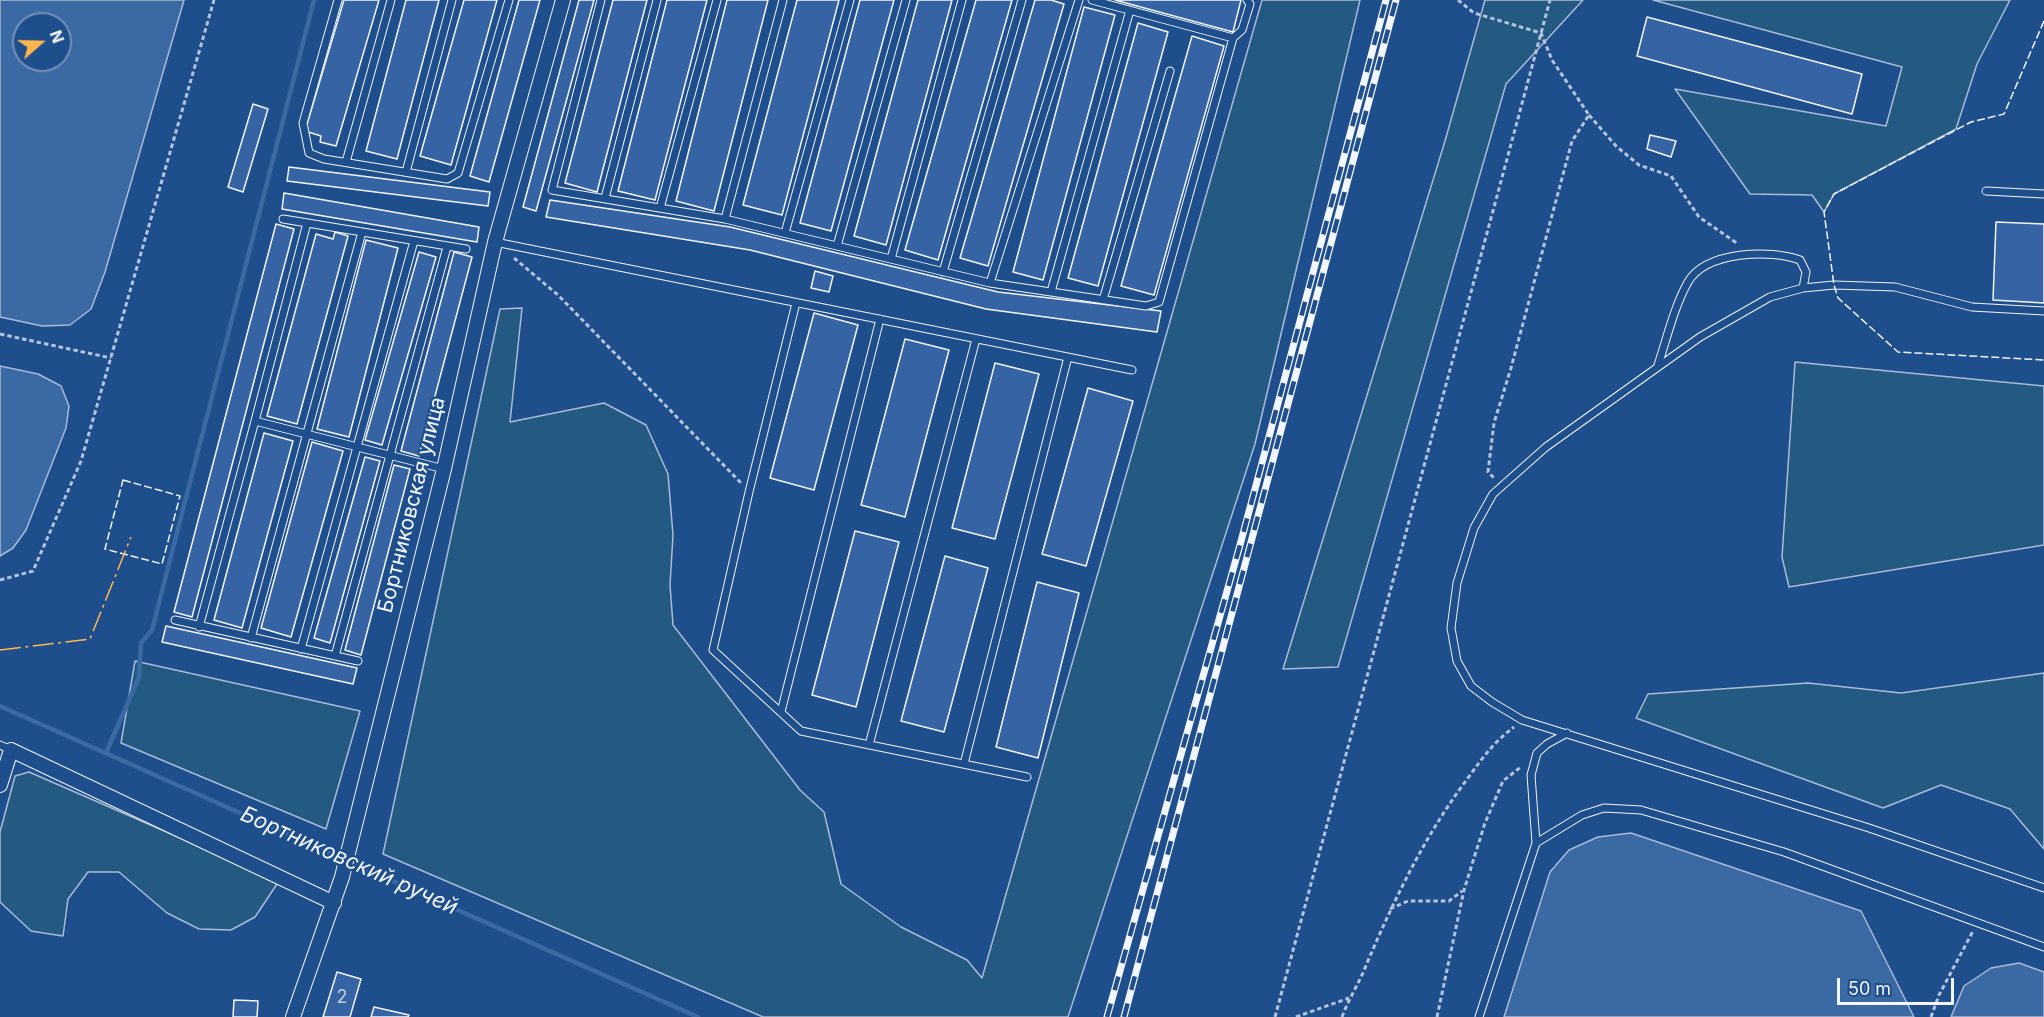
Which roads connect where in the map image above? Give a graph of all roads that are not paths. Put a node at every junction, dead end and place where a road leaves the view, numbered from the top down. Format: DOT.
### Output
graph roads {
  1 [pos="338,0"];
  2 [pos="391,0"];
  3 [pos="452,0"];
  4 [pos="509,0"];
  5 [pos="564,0"];
  6 [pos="601,0"];
  7 [pos="657,0"];
  8 [pos="717,0"];
  9 [pos="783,0"];
  10 [pos="850,0"];
  11 [pos="906,0"];
  12 [pos="962,0"];
  13 [pos="1022,0"];
  14 [pos="1079,0"];
  15 [pos="1092,0"];
  16 [pos="1247,0"];
  17 [pos="1130,10"];
  18 [pos="1233,38"];
  19 [pos="1170,70"];
  20 [pos="345,162"];
  21 [pos="406,172"];
  22 [pos="1986,191"];
  23 [pos="2044,194"];
  24 [pos="605,198"];
  25 [pos="660,208"];
  26 [pos="283,219"];
  27 [pos="725,219"];
  28 [pos="308,223"];
  29 [pos="362,232"];
  30 [pos="785,233"];
  31 [pos="414,242"];
  32 [pos="495,242"];
  33 [pos="837,246"];
  34 [pos="447,247"];
  35 [pos="466,249"];
  36 [pos="891,259"];
  37 [pos="943,272"];
  38 [pos="990,284"];
  39 [pos="1803,288"];
  40 [pos="1051,292"];
  41 [pos="1102,300"];
  42 [pos="796,303"];
  43 [pos="2044,310"];
  44 [pos="880,320"];
  45 [pos="976,339"];
  46 [pos="1068,357"];
  47 [pos="1658,365"];
  48 [pos="1132,370"];
  49 [pos="255,421"];
  50 [pos="306,434"];
  51 [pos="356,447"];
  52 [pos="391,455"];
  53 [pos="444,469"];
  54 [pos="175,620"];
  55 [pos="199,627"];
  56 [pos="251,638"];
  57 [pos="301,649"];
  58 [pos="335,656"];
  59 [pos="358,661"];
  60 [pos="780,712"];
  61 [pos="1567,733"];
  62 [pos="869,745"];
  63 [pos="6,747"];
  64 [pos="964,764"];
  65 [pos="1027,777"];
  66 [pos="0,784"];
  67 [pos="1536,843"];
  68 [pos="2044,888"];
  69 [pos="334,903"];
  70 [pos="2044,947"];
  71 [pos="293,1017"];
  72 [pos="1479,1017"];
  1 -- 20 [label="lane"];
  2 -- 20 [label="lane"];
  3 -- 21 [label="lane"];
  4 -- 21 [label="lane"];
  5 -- 32 [label="street, Бортниковская улица"];
  6 -- 24 [label="lane"];
  7 -- 24 [label="lane"];
  8 -- 25 [label="lane"];
  9 -- 27 [label="lane"];
  10 -- 30 [label="lane"];
  11 -- 33 [label="lane"];
  12 -- 36 [label="lane"];
  13 -- 37 [label="lane"];
  14 -- 38 [label="lane"];
  15 -- 17 [label="lane"];
  16 -- 18 [label="lane"];
  17 -- 18 [label="lane"];
  17 -- 40 [label="lane"];
  18 -- 41 [label="lane"];
  19 -- 41 [label="lane"];
  20 -- 21 [label="lane"];
  22 -- 23 [label="lane"];
  24 -- 25 [label="lane"];
  25 -- 27 [label="lane"];
  26 -- 28 [label="lane"];
  27 -- 30 [label="lane"];
  28 -- 29 [label="lane"];
  28 -- 49 [label="lane"];
  29 -- 31 [label="lane"];
  29 -- 50 [label="lane"];
  30 -- 33 [label="lane"];
  31 -- 34 [label="lane"];
  31 -- 51 [label="lane"];
  32 -- 42 [label="lane"];
  32 -- 53 [label="street, Бортниковская улица"];
  33 -- 36 [label="lane"];
  34 -- 35 [label="lane"];
  34 -- 52 [label="lane"];
  36 -- 37 [label="lane"];
  37 -- 38 [label="lane"];
  38 -- 40 [label="lane"];
  39 -- 43 [label="lane"];
  39 -- 47 [label="lane"];
  39 -- 47 [label="lane"];
  40 -- 41 [label="lane"];
  42 -- 44 [label="lane"];
  42 -- 60 [label="lane"];
  44 -- 45 [label="lane"];
  44 -- 60 [label="lane"];
  45 -- 46 [label="lane"];
  45 -- 62 [label="lane"];
  46 -- 48 [label="lane"];
  46 -- 64 [label="lane"];
  47 -- 61 [label="lane"];
  49 -- 50 [label="lane"];
  49 -- 55 [label="lane"];
  50 -- 51 [label="lane"];
  50 -- 56 [label="lane"];
  51 -- 52 [label="lane"];
  51 -- 57 [label="lane"];
  52 -- 53 [label="lane"];
  52 -- 58 [label="lane"];
  53 -- 69 [label="street, Бортниковская улица"];
  54 -- 55 [label="lane"];
  55 -- 56 [label="lane"];
  56 -- 57 [label="lane"];
  57 -- 58 [label="lane"];
  58 -- 59 [label="lane"];
  60 -- 62 [label="lane"];
  61 -- 67 [label="lane"];
  61 -- 68 [label="lane"];
  62 -- 64 [label="lane"];
  63 -- 66 [label="street"];
  63 -- 69 [label="street"];
  64 -- 65 [label="lane"];
  67 -- 70 [label="lane"];
  67 -- 72 [label="lane"];
  69 -- 71 [label="street, Бортниковская улица"];
}
